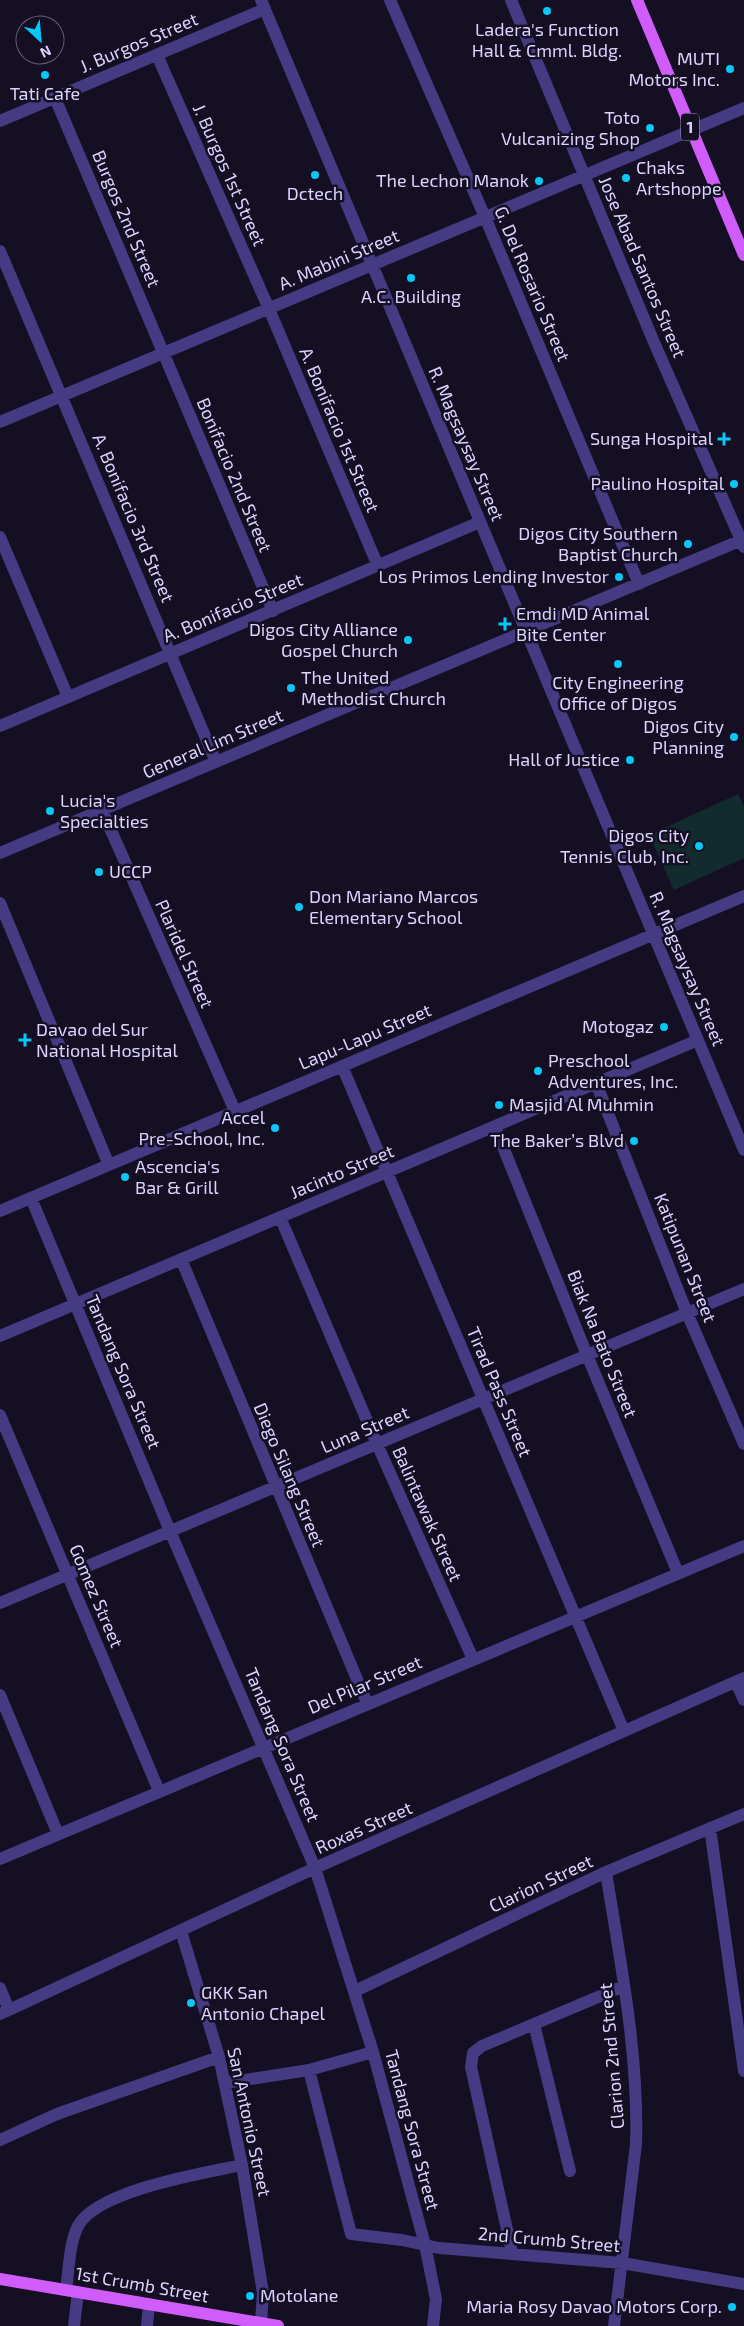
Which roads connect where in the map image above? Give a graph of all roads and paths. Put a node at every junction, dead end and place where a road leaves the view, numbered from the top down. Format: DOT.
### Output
graph roads {
  1 [pos="390,0"];
  2 [pos="511,0"];
  3 [pos="637,0"];
  4 [pos="263,4"];
  5 [pos="157,55"];
  6 [pos="56,98"];
  7 [pos="744,108"];
  8 [pos="0,121"];
  9 [pos="692,130"];
  10 [pos="584,176"];
  11 [pos="485,217"];
  12 [pos="741,240"];
  13 [pos="0,251"];
  14 [pos="744,255"];
  15 [pos="372,265"];
  16 [pos="269,309"];
  17 [pos="164,353"];
  18 [pos="62,396"];
  19 [pos="0,422"];
  20 [pos="480,522"];
  21 [pos="0,537"];
  22 [pos="743,542"];
  23 [pos="378,566"];
  24 [pos="639,584"];
  25 [pos="273,610"];
  26 [pos="526,631"];
  27 [pos="171,654"];
  28 [pos="68,698"];
  29 [pos="0,726"];
  30 [pos="216,762"];
  31 [pos="102,810"];
  32 [pos="0,853"];
  33 [pos="744,896"];
  34 [pos="0,903"];
  35 [pos="654,934"];
  36 [pos="698,1040"];
  37 [pos="342,1066"];
  38 [pos="596,1083"];
  39 [pos="235,1111"];
  40 [pos="495,1126"];
  41 [pos="744,1150"];
  42 [pos="109,1165"];
  43 [pos="387,1172"];
  44 [pos="31,1198"];
  45 [pos="0,1211"];
  46 [pos="280,1217"];
  47 [pos="180,1260"];
  48 [pos="744,1289"];
  49 [pos="76,1304"];
  50 [pos="687,1313"];
  51 [pos="0,1336"];
  52 [pos="587,1355"];
  53 [pos="483,1399"];
  54 [pos="0,1416"];
  55 [pos="377,1444"];
  56 [pos="744,1444"];
  57 [pos="275,1487"];
  58 [pos="170,1531"];
  59 [pos="744,1546"];
  60 [pos="678,1573"];
  61 [pos="68,1574"];
  62 [pos="0,1603"];
  63 [pos="575,1616"];
  64 [pos="472,1659"];
  65 [pos="740,1680"];
  66 [pos="0,1695"];
  67 [pos="744,1700"];
  68 [pos="367,1703"];
  69 [pos="624,1731"];
  70 [pos="264,1747"];
  71 [pos="159,1791"];
  72 [pos="744,1814"];
  73 [pos="710,1828"];
  74 [pos="58,1834"];
  75 [pos="0,1859"];
  76 [pos="315,1868"];
  77 [pos="606,1872"];
  78 [pos="181,1931"];
  79 [pos="624,1986"];
  80 [pos="0,1988"];
  81 [pos="355,1991"];
  82 [pos="4,2012"];
  83 [pos="534,2024"];
  84 [pos="373,2052"];
  85 [pos="219,2057"];
  86 [pos="309,2070"];
  87 [pos="744,2071"];
  88 [pos="225,2083"];
  89 [pos="0,2140"];
  90 [pos="242,2165"];
  91 [pos="570,2171"];
  92 [pos="425,2245"];
  93 [pos="512,2252"];
  94 [pos="622,2263"];
  95 [pos="0,2279"];
  96 [pos="744,2284"];
  97 [pos="72,2291"];
  98 [pos="149,2304"];
  99 [pos="261,2323"];
  100 [pos="74,2326"];
  101 [pos="147,2326"];
  102 [pos="278,2326"];
  103 [pos="433,2326"];
  104 [pos="614,2326"];
  1 -- 11 [label="street, G. Del Rosario Street"];
  2 -- 10 [label="street, Jose Abad Santos Street"];
  3 -- 9 [label="main road, 1"];
  4 -- 5 [label="street, J. Burgos Street"];
  4 -- 15 [label="street, R. Magsaysay Street"];
  5 -- 6 [label="street, J. Burgos Street"];
  5 -- 16 [label="street, J. Burgos 1st Street"];
  6 -- 8 [label="street, J. Burgos Street"];
  6 -- 17 [label="street, Burgos 2nd Street"];
  7 -- 9 [label="street, A. Mabini Street"];
  9 -- 10 [label="street, A. Mabini Street"];
  9 -- 12 [label="main road, 1"];
  10 -- 11 [label="street, A. Mabini Street"];
  10 -- 22 [label="street, Jose Abad Santos Street"];
  11 -- 15 [label="street, A. Mabini Street"];
  11 -- 24 [label="street, G. Del Rosario Street"];
  12 -- 14 [label="main road, 1"];
  13 -- 18 [label="street, A. Bonifacio 3rd Street"];
  15 -- 16 [label="street, A. Mabini Street"];
  15 -- 20 [label="street, R. Magsaysay Street"];
  16 -- 17 [label="street, A. Mabini Street"];
  16 -- 23 [label="street, A. Bonifacio 1st Street"];
  17 -- 18 [label="street, A. Mabini Street"];
  17 -- 25 [label="street, Bonifacio 2nd Street"];
  18 -- 19 [label="street, A. Mabini Street"];
  18 -- 27 [label="street, A. Bonifacio 3rd Street"];
  20 -- 23 [label="street, A. Bonifacio Street"];
  20 -- 26 [label="street, R. Magsaysay Street"];
  21 -- 28 [label="street"];
  22 -- 24 [label="street, General Lim Street"];
  23 -- 25 [label="street, A. Bonifacio Street"];
  24 -- 26 [label="street, General Lim Street"];
  25 -- 27 [label="street, A. Bonifacio Street"];
  26 -- 30 [label="street, General Lim Street"];
  26 -- 35 [label="street, R. Magsaysay Street"];
  27 -- 28 [label="street, A. Bonifacio Street"];
  27 -- 30 [label="street, A. Bonifacio 3rd Street"];
  28 -- 29 [label="street, A. Bonifacio Street"];
  30 -- 31 [label="street, General Lim Street"];
  31 -- 32 [label="street, General Lim Street"];
  31 -- 39 [label="street, Plaridel Street"];
  33 -- 35 [label="street, Lapu-Lapu Street"];
  34 -- 42 [label="street"];
  35 -- 36 [label="street, R. Magsaysay Street"];
  35 -- 37 [label="street, Lapu-Lapu Street"];
  36 -- 38 [label="street, Jacinto Street"];
  36 -- 41 [label="street, R. Magsaysay Street"];
  37 -- 39 [label="street, Lapu-Lapu Street"];
  37 -- 43 [label="street, Tirad Pass Street"];
  38 -- 40 [label="street, Jacinto Street"];
  38 -- 50 [label="street, Katipunan Street"];
  39 -- 42 [label="street, Lapu-Lapu Street"];
  40 -- 43 [label="street, Jacinto Street"];
  40 -- 52 [label="street, Biak Na Bato Street"];
  42 -- 44 [label="street, Lapu-Lapu Street"];
  43 -- 46 [label="street, Jacinto Street"];
  43 -- 53 [label="street, Tirad Pass Street"];
  44 -- 45 [label="street, Lapu-Lapu Street"];
  44 -- 49 [label="street, Tandang Sora Street"];
  46 -- 47 [label="street, Jacinto Street"];
  46 -- 55 [label="street, Balintawak Street"];
  47 -- 49 [label="street, Jacinto Street"];
  47 -- 57 [label="street, Diego Silang Street"];
  48 -- 50 [label="street, Luna Street"];
  49 -- 51 [label="street, Jacinto Street"];
  49 -- 58 [label="street, Tandang Sora Street"];
  50 -- 52 [label="street, Luna Street"];
  50 -- 56 [label="street, Katipunan Street"];
  52 -- 53 [label="street, Luna Street"];
  52 -- 60 [label="street, Biak Na Bato Street"];
  53 -- 55 [label="street, Luna Street"];
  53 -- 63 [label="street, Tirad Pass Street"];
  54 -- 61 [label="street, Gomez Street"];
  55 -- 57 [label="street, Luna Street"];
  55 -- 64 [label="street, Balintawak Street"];
  57 -- 58 [label="street, Luna Street"];
  57 -- 68 [label="street, Diego Silang Street"];
  58 -- 61 [label="street, Luna Street"];
  58 -- 70 [label="street, Tandang Sora Street"];
  59 -- 60 [label="street, Del Pilar Street"];
  60 -- 63 [label="street, Del Pilar Street"];
  61 -- 62 [label="street, Luna Street"];
  61 -- 71 [label="street, Gomez Street"];
  63 -- 64 [label="street, Del Pilar Street"];
  63 -- 69 [label="street, Tirad Pass Street"];
  64 -- 68 [label="street, Del Pilar Street"];
  65 -- 67 [label="street"];
  65 -- 69 [label="street, Roxas Street"];
  66 -- 74 [label="street"];
  68 -- 70 [label="street, Del Pilar Street"];
  69 -- 76 [label="street, Roxas Street"];
  70 -- 71 [label="street, Del Pilar Street"];
  70 -- 76 [label="street, Tandang Sora Street"];
  71 -- 74 [label="street, Del Pilar Street"];
  72 -- 73 [label="street, Clarion Street"];
  73 -- 77 [label="street, Clarion Street"];
  73 -- 87 [label="street"];
  74 -- 75 [label="street, Del Pilar Street"];
  76 -- 78 [label="street, Roxas Street"];
  76 -- 81 [label="street, Tandang Sora Street"];
  77 -- 79 [label="street, Clarion 2nd Street"];
  77 -- 81 [label="street, Clarion Street"];
  78 -- 82 [label="street, Roxas Street"];
  78 -- 85 [label="street, San Antonio Street"];
  79 -- 83 [label="street"];
  79 -- 94 [label="street, Clarion 2nd Street"];
  80 -- 82 [label="street"];
  81 -- 84 [label="street, Tandang Sora Street"];
  83 -- 91 [label="street"];
  83 -- 93 [label="street"];
  84 -- 86 [label="street"];
  84 -- 92 [label="street, Tandang Sora Street"];
  85 -- 88 [label="street, San Antonio Street"];
  85 -- 89 [label="street"];
  86 -- 88 [label="street"];
  86 -- 92 [label="street, 2nd Crumb Street"];
  88 -- 90 [label="street, San Antonio Street"];
  90 -- 97 [label="street"];
  90 -- 99 [label="street, San Antonio Street"];
  92 -- 93 [label="street, 2nd Crumb Street"];
  92 -- 103 [label="street, Tandang Sora Street"];
  93 -- 94 [label="street, 2nd Crumb Street"];
  94 -- 96 [label="street, 2nd Crumb Street"];
  94 -- 104 [label="street, Clarion 2nd Street"];
  95 -- 97 [label="main road, 1st Crumb Street"];
  97 -- 98 [label="main road, 1st Crumb Street"];
  97 -- 100 [label="street"];
  98 -- 99 [label="main road, 1st Crumb Street"];
  98 -- 101 [label="street"];
  99 -- 102 [label="main road, 1st Crumb Street"];
}
